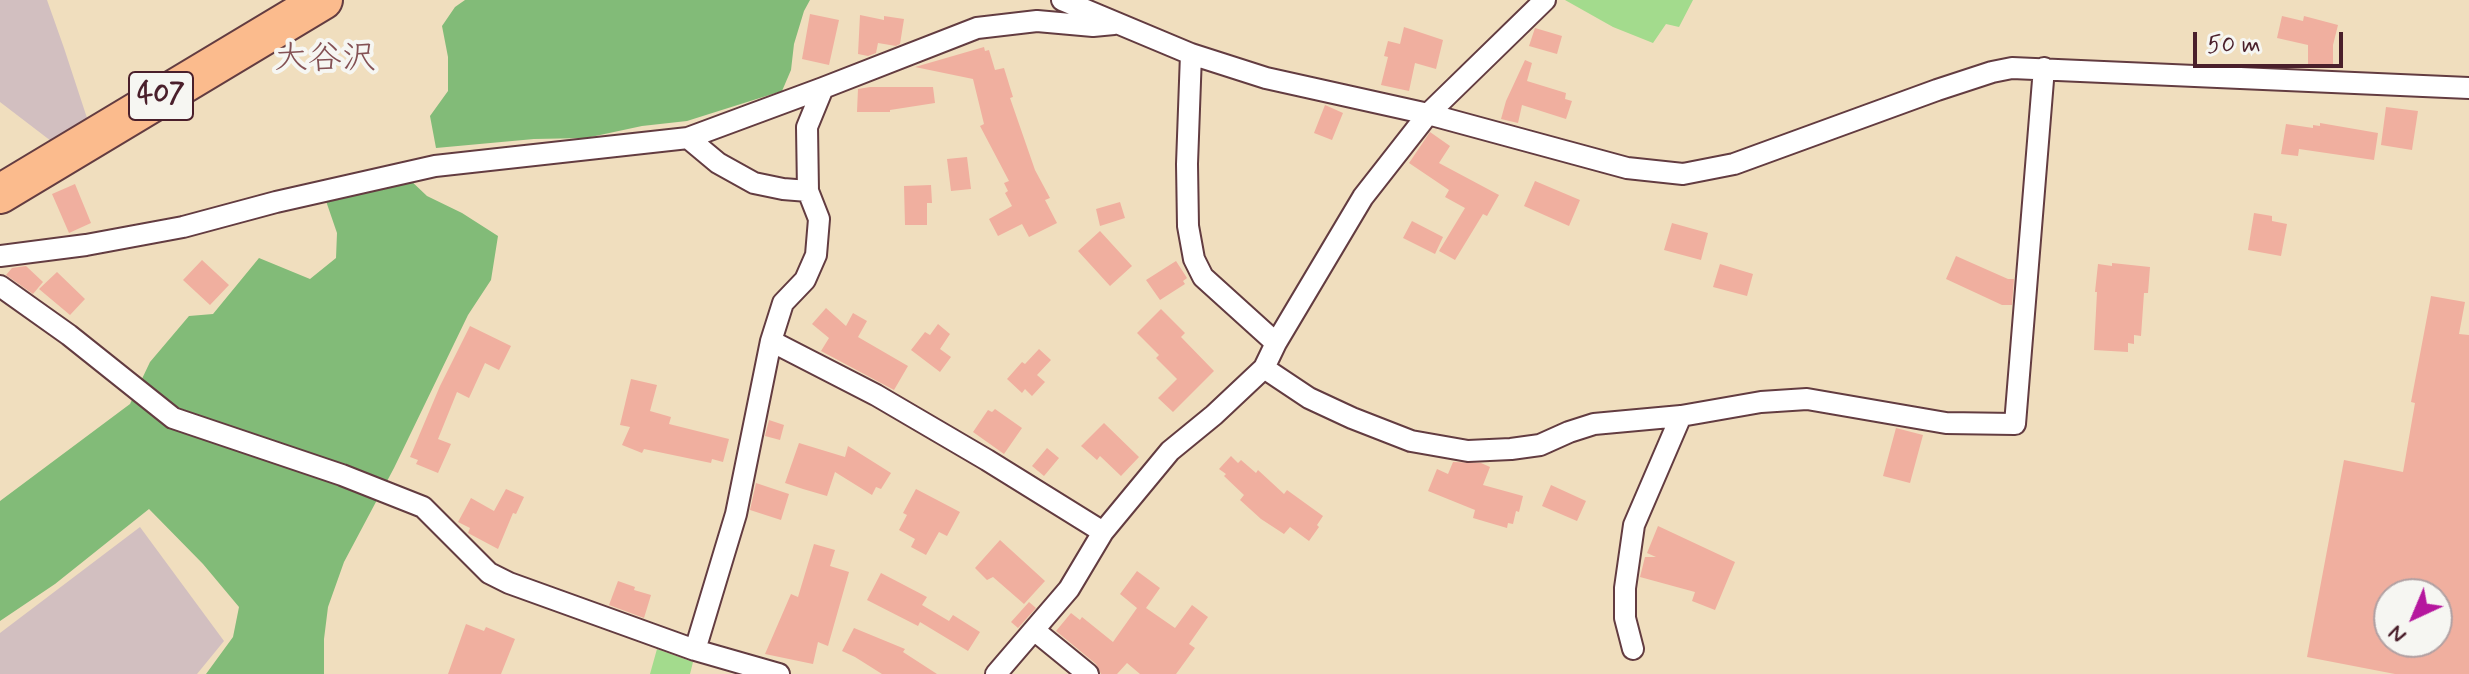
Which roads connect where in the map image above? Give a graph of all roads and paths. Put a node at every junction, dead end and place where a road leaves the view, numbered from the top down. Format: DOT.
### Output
graph roads {
  1 [pos="323,0"];
  2 [pos="1062,0"];
  3 [pos="1545,0"];
  4 [pos="1122,24"];
  5 [pos="1191,54"];
  6 [pos="2044,68"];
  7 [pos="823,88"];
  8 [pos="2469,88"];
  9 [pos="1428,114"];
  10 [pos="688,138"];
  11 [pos="808,191"];
  12 [pos="0,194"];
  13 [pos="0,256"];
  14 [pos="0,286"];
  15 [pos="771,341"];
  16 [pos="1276,343"];
  17 [pos="1264,368"];
  18 [pos="1681,416"];
  19 [pos="1103,532"];
  20 [pos="1034,630"];
  21 [pos="1633,649"];
  22 [pos="695,650"];
  23 [pos="779,674"];
  24 [pos="996,674"];
  25 [pos="1088,674"];
  1 -- 12 [label="highway, 407"];
  2 -- 4 [label="street"];
  3 -- 9 [label="street"];
  4 -- 5 [label="street"];
  4 -- 7 [label="street"];
  5 -- 9 [label="street"];
  5 -- 16 [label="street"];
  6 -- 8 [label="street"];
  6 -- 9 [label="street"];
  6 -- 18 [label="street"];
  7 -- 10 [label="street"];
  7 -- 11 [label="street"];
  9 -- 16 [label="street"];
  10 -- 11 [label="street"];
  10 -- 13 [label="street"];
  11 -- 15 [label="street"];
  14 -- 22 [label="street"];
  15 -- 19 [label="street"];
  15 -- 22 [label="street"];
  16 -- 17 [label="street"];
  17 -- 18 [label="street"];
  17 -- 19 [label="street"];
  18 -- 21 [label="street"];
  19 -- 20 [label="street"];
  20 -- 24 [label="street"];
  20 -- 25 [label="street"];
  22 -- 23 [label="street"];
}
